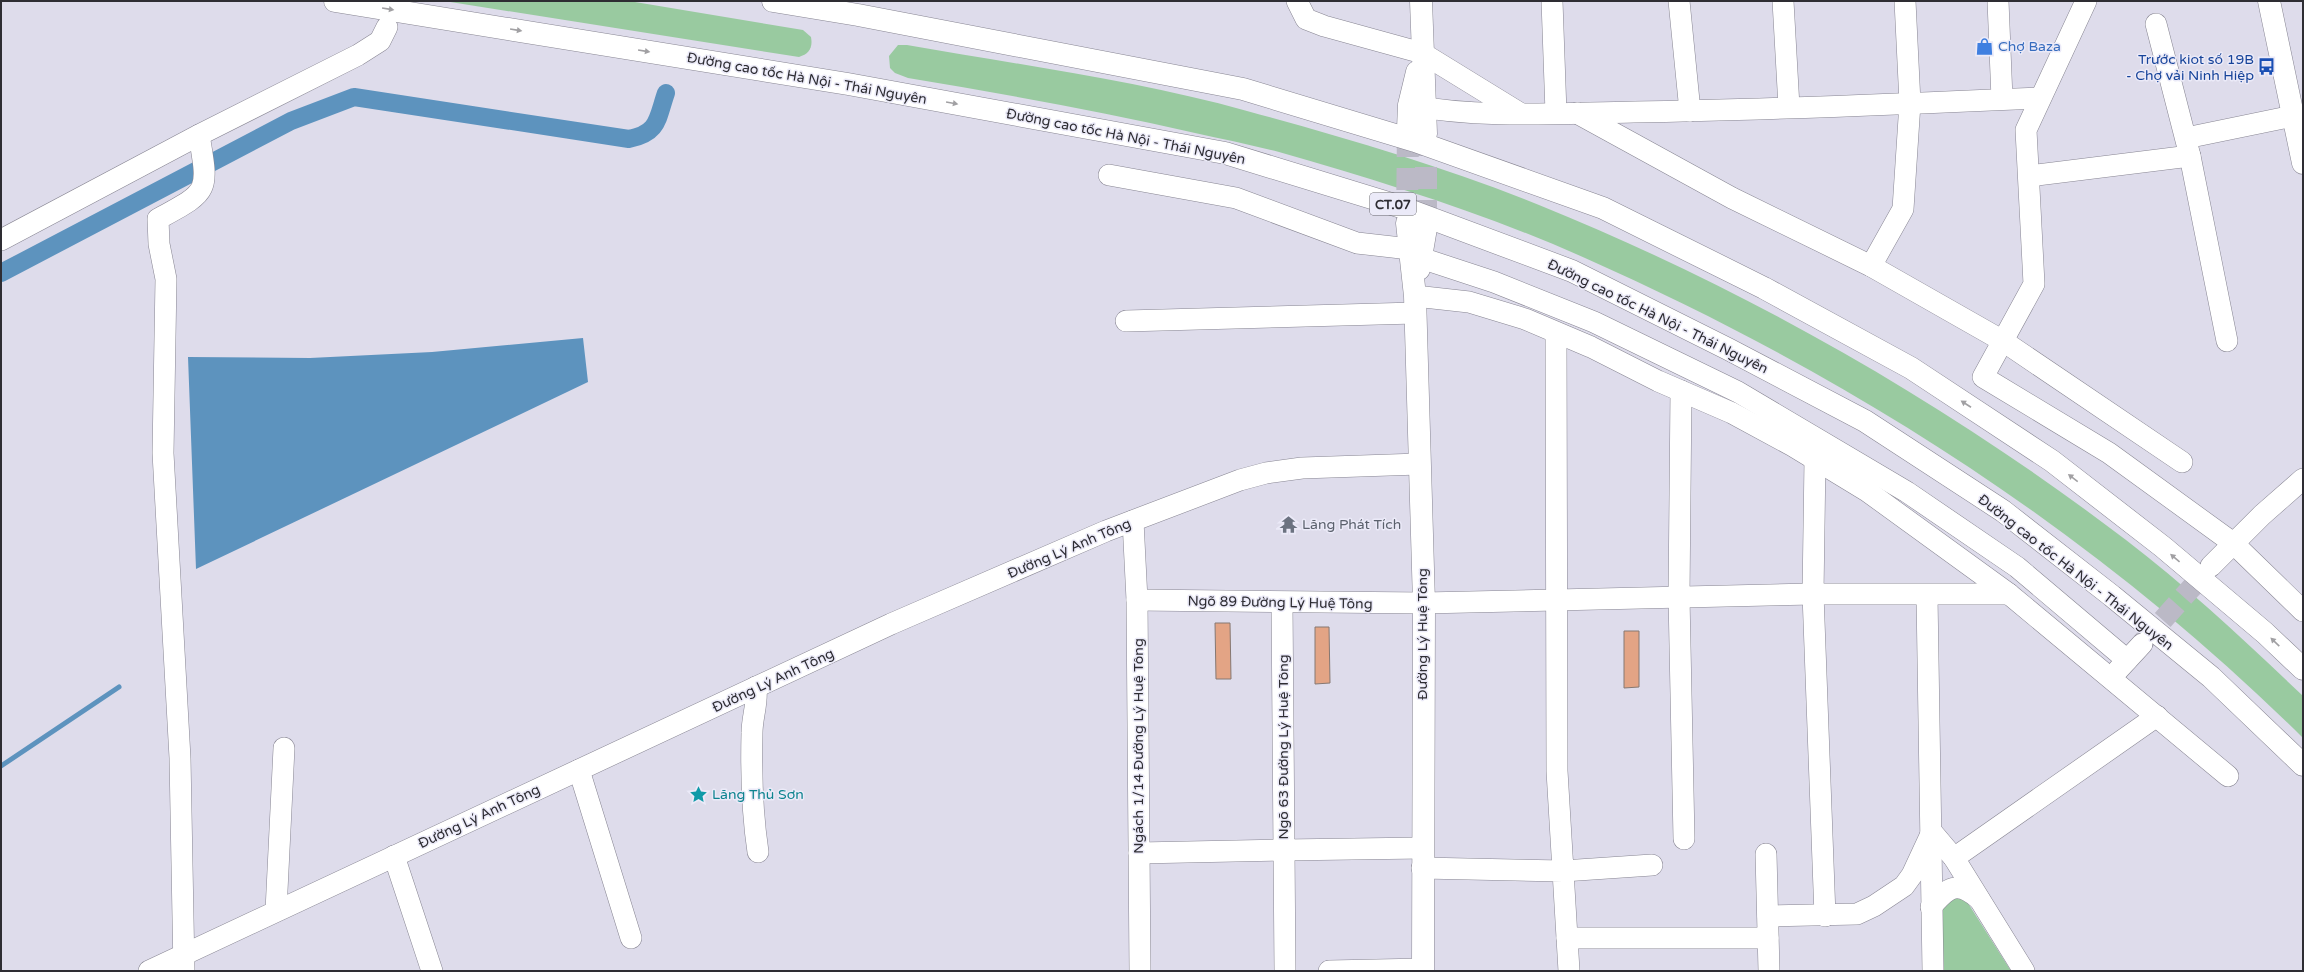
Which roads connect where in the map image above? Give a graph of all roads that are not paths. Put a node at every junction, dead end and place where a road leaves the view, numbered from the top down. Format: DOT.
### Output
graph roads {
  1 [pos="335,1"];
  2 [pos="773,1"];
  3 [pos="1297,1"];
  4 [pos="1421,1"];
  5 [pos="1552,1"];
  6 [pos="1678,1"];
  7 [pos="1782,1"];
  8 [pos="1905,1"];
  9 [pos="1998,1"];
  10 [pos="2086,1"];
  11 [pos="2268,1"];
  12 [pos="2156,24"];
  13 [pos="386,27"];
  14 [pos="1422,53"];
  15 [pos="2040,98"];
  16 [pos="2002,99"];
  17 [pos="1910,103"];
  18 [pos="1417,107"];
  19 [pos="1789,107"];
  20 [pos="1690,111"];
  21 [pos="1519,113"];
  22 [pos="1556,113"];
  23 [pos="1577,113"];
  24 [pos="2293,116"];
  25 [pos="1417,132"];
  26 [pos="199,135"];
  27 [pos="2188,147"];
  28 [pos="2303,163"];
  29 [pos="1109,175"];
  30 [pos="2028,176"];
  31 [pos="1417,226"];
  32 [pos="1,240"];
  33 [pos="1416,253"];
  34 [pos="1871,266"];
  35 [pos="1415,304"];
  36 [pos="1126,321"];
  37 [pos="1556,333"];
  38 [pos="2002,341"];
  39 [pos="2227,342"];
  40 [pos="1681,391"];
  41 [pos="1815,460"];
  42 [pos="2182,462"];
  43 [pos="1419,464"];
  44 [pos="2303,479"];
  45 [pos="1133,521"];
  46 [pos="2233,543"];
  47 [pos="2211,566"];
  48 [pos="1813,594"];
  49 [pos="2009,594"];
  50 [pos="1927,596"];
  51 [pos="1679,597"];
  52 [pos="1555,599"];
  53 [pos="1137,600"];
  54 [pos="1282,602"];
  55 [pos="1424,603"];
  56 [pos="2303,611"];
  57 [pos="2142,644"];
  58 [pos="2127,660"];
  59 [pos="2303,669"];
  60 [pos="2110,678"];
  61 [pos="756,688"];
  62 [pos="2157,716"];
  63 [pos="284,748"];
  64 [pos="2303,765"];
  65 [pos="579,770"];
  66 [pos="2228,776"];
  67 [pos="1932,832"];
  68 [pos="1684,839"];
  69 [pos="1284,850"];
  70 [pos="758,852"];
  71 [pos="1139,853"];
  72 [pos="1766,854"];
  73 [pos="394,856"];
  74 [pos="1422,858"];
  75 [pos="1954,858"];
  76 [pos="1652,865"];
  77 [pos="1563,871"];
  78 [pos="1979,899"];
  79 [pos="1931,907"];
  80 [pos="276,911"];
  81 [pos="1768,916"];
  82 [pos="1825,916"];
  83 [pos="631,938"];
  84 [pos="1567,938"];
  85 [pos="1768,938"];
  86 [pos="183,963"];
  87 [pos="1423,970"];
  88 [pos="149,971"];
  89 [pos="432,971"];
  90 [pos="1140,971"];
  91 [pos="1285,971"];
  92 [pos="1329,971"];
  93 [pos="1569,971"];
  94 [pos="1769,971"];
  95 [pos="1933,971"];
  96 [pos="2024,971"];
  1 -- 64 [label="main road, Đường cao tốc Hà Nội - Thái Nguyên / CT.07, one-way"];
  59 -- 2 [label="main road, one-way"];
  3 -- 14 [label="street"];
  4 -- 14 [label="main road"];
  5 -- 22 [label="street"];
  6 -- 20 [label="street"];
  7 -- 19 [label="street"];
  8 -- 17 [label="street"];
  9 -- 16 [label="street"];
  10 -- 15 [label="street"];
  11 -- 24 [label="main road"];
  12 -- 27 [label="street"];
  13 -- 26 [label="street"];
  14 -- 18 [label="main road"];
  14 -- 21 [label="street"];
  15 -- 16 [label="street"];
  15 -- 30 [label="street"];
  16 -- 17 [label="street"];
  17 -- 19 [label="street"];
  17 -- 34 [label="street"];
  18 -- 21 [label="street"];
  18 -- 25 [label="main road"];
  19 -- 20 [label="street"];
  20 -- 23 [label="street"];
  21 -- 22 [label="street"];
  22 -- 23 [label="street"];
  23 -- 34 [label="street"];
  24 -- 27 [label="street"];
  24 -- 28 [label="main road"];
  26 -- 32 [label="street"];
  26 -- 86 [label="street"];
  27 -- 30 [label="street"];
  27 -- 39 [label="street"];
  29 -- 33 [label="street"];
  30 -- 38 [label="street"];
  31 -- 33 [label="main road, Đường Lý Huệ Tông"];
  33 -- 35 [label="main road, Đường Lý Huệ Tông"];
  33 -- 58 [label="street"];
  34 -- 38 [label="street"];
  35 -- 36 [label="street"];
  35 -- 37 [label="street"];
  35 -- 43 [label="main road, Đường Lý Huệ Tông"];
  37 -- 40 [label="street"];
  37 -- 52 [label="street"];
  38 -- 42 [label="street"];
  38 -- 46 [label="street"];
  40 -- 41 [label="street"];
  40 -- 51 [label="street"];
  41 -- 48 [label="street"];
  41 -- 49 [label="street"];
  43 -- 45 [label="street, Đường Lý Anh Tông"];
  43 -- 55 [label="main road, Đường Lý Huệ Tông"];
  44 -- 46 [label="street"];
  45 -- 53 [label="street, Ngách 1/14 Đường Lý Huệ Tông"];
  45 -- 61 [label="street, Đường Lý Anh Tông"];
  46 -- 47 [label="street"];
  46 -- 56 [label="street"];
  48 -- 50 [label="street, Ngõ 89 Đường Lý Huệ Tông"];
  48 -- 51 [label="street, Ngõ 89 Đường Lý Huệ Tông"];
  48 -- 82 [label="street"];
  49 -- 50 [label="street, Ngõ 89 Đường Lý Huệ Tông"];
  49 -- 60 [label="street"];
  50 -- 67 [label="street"];
  51 -- 52 [label="street, Ngõ 89 Đường Lý Huệ Tông"];
  51 -- 68 [label="street"];
  52 -- 55 [label="street, Ngõ 89 Đường Lý Huệ Tông"];
  52 -- 77 [label="street"];
  53 -- 54 [label="street, Ngõ 89 Đường Lý Huệ Tông"];
  53 -- 71 [label="street, Ngách 1/14 Đường Lý Huệ Tông"];
  54 -- 55 [label="street, Ngõ 89 Đường Lý Huệ Tông"];
  54 -- 69 [label="street, Ngõ 63 Đường Lý Huệ Tông"];
  55 -- 74 [label="main road, Đường Lý Huệ Tông"];
  57 -- 58 [label="street"];
  58 -- 60 [label="street"];
  60 -- 62 [label="street"];
  61 -- 65 [label="street, Đường Lý Anh Tông"];
  61 -- 70 [label="street"];
  62 -- 66 [label="street"];
  62 -- 75 [label="street"];
  63 -- 80 [label="street"];
  65 -- 73 [label="street, Đường Lý Anh Tông"];
  65 -- 83 [label="street"];
  67 -- 75 [label="street"];
  67 -- 79 [label="street"];
  67 -- 82 [label="street"];
  69 -- 71 [label="street"];
  69 -- 74 [label="street, Ngõ 63 Đường Lý Huệ Tông"];
  69 -- 91 [label="street"];
  71 -- 90 [label="street, Ngách 1/14 Đường Lý Huệ Tông"];
  72 -- 81 [label="street"];
  73 -- 80 [label="street, Đường Lý Anh Tông"];
  73 -- 89 [label="street"];
  74 -- 77 [label="street, Ngõ 63 Đường Lý Huệ Tông"];
  74 -- 87 [label="main road, Đường Lý Huệ Tông"];
  75 -- 78 [label="street"];
  76 -- 77 [label="street, Ngõ 63 Đường Lý Huệ Tông"];
  77 -- 84 [label="street"];
  78 -- 79 [label="street"];
  78 -- 96 [label="street"];
  79 -- 95 [label="street"];
  80 -- 86 [label="street, Đường Lý Anh Tông"];
  81 -- 82 [label="street"];
  81 -- 85 [label="street"];
  84 -- 85 [label="street"];
  84 -- 93 [label="street"];
  85 -- 94 [label="street"];
  86 -- 88 [label="street, Đường Lý Anh Tông"];
  87 -- 92 [label="street"];
}
